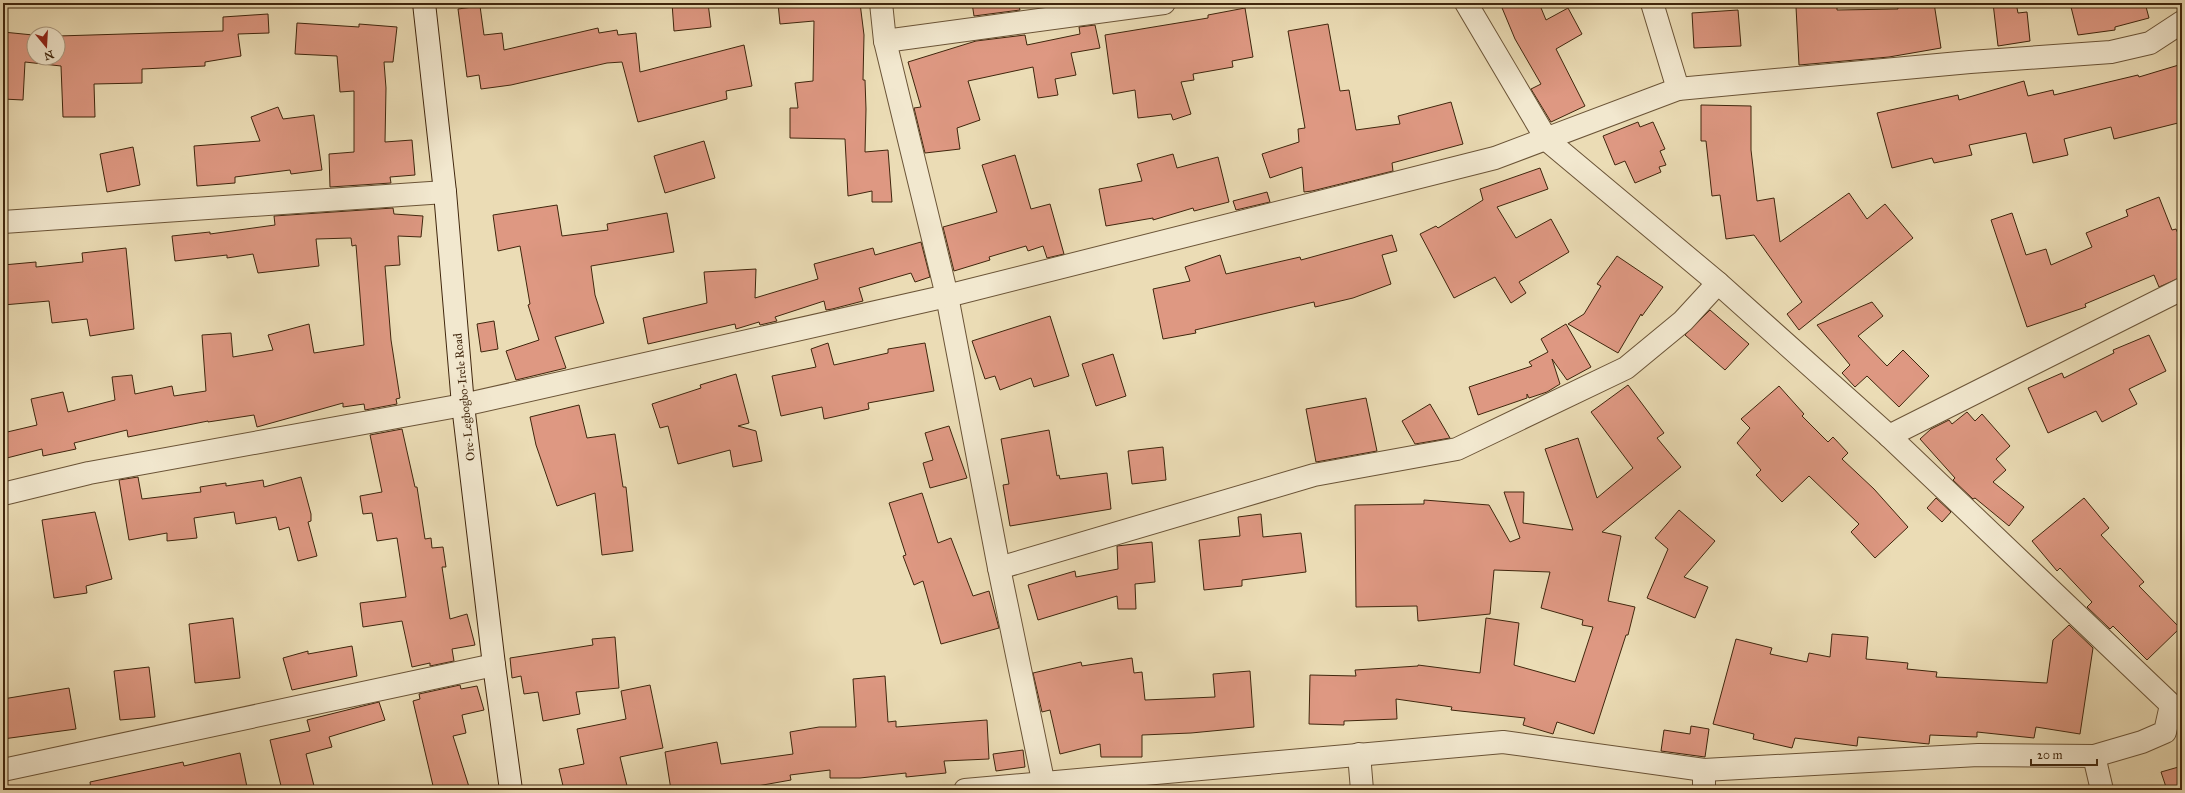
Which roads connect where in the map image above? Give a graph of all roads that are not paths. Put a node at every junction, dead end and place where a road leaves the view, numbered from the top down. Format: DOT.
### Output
graph roads {
  1 [pos="424,3"];
  2 [pos="882,3"];
  3 [pos="1164,3"];
  4 [pos="1466,3"];
  5 [pos="1652,3"];
  6 [pos="2182,22"];
  7 [pos="884,41"];
  8 [pos="1678,89"];
  9 [pos="1547,140"];
  10 [pos="445,192"];
  11 [pos="3,222"];
  12 [pos="1718,283"];
  13 [pos="2182,289"];
  14 [pos="947,296"];
  15 [pos="464,405"];
  16 [pos="1889,436"];
  17 [pos="3,494"];
  18 [pos="999,568"];
  19 [pos="494,665"];
  20 [pos="2177,710"];
  21 [pos="1359,754"];
  22 [pos="2094,756"];
  23 [pos="3,770"];
  24 [pos="1704,780"];
  25 [pos="1044,787"];
  26 [pos="511,790"];
  27 [pos="965,790"];
  28 [pos="1362,790"];
  29 [pos="2102,790"];
  1 -- 10 [label="street, Ore-Legbogbo-Irele Road"];
  2 -- 7 [label="street"];
  3 -- 7 [label="street"];
  4 -- 9 [label="street"];
  5 -- 8 [label="street"];
  6 -- 8 [label="street"];
  7 -- 14 [label="street"];
  8 -- 9 [label="street"];
  9 -- 12 [label="street"];
  9 -- 14 [label="street"];
  10 -- 11 [label="street"];
  10 -- 15 [label="street, Ore-Legbogbo-Irele Road"];
  12 -- 16 [label="street"];
  12 -- 18 [label="street"];
  13 -- 16 [label="street"];
  14 -- 15 [label="street"];
  14 -- 18 [label="street"];
  15 -- 17 [label="street"];
  15 -- 19 [label="street, Ore-Legbogbo-Irele Road"];
  16 -- 20 [label="street"];
  18 -- 25 [label="street"];
  19 -- 23 [label="street"];
  19 -- 26 [label="street, Ore-Legbogbo-Irele Road"];
  20 -- 22 [label="street"];
  21 -- 24 [label="street"];
  21 -- 25 [label="street"];
  21 -- 28 [label="street"];
  22 -- 24 [label="street"];
  22 -- 29 [label="street"];
  25 -- 27 [label="street"];
}
